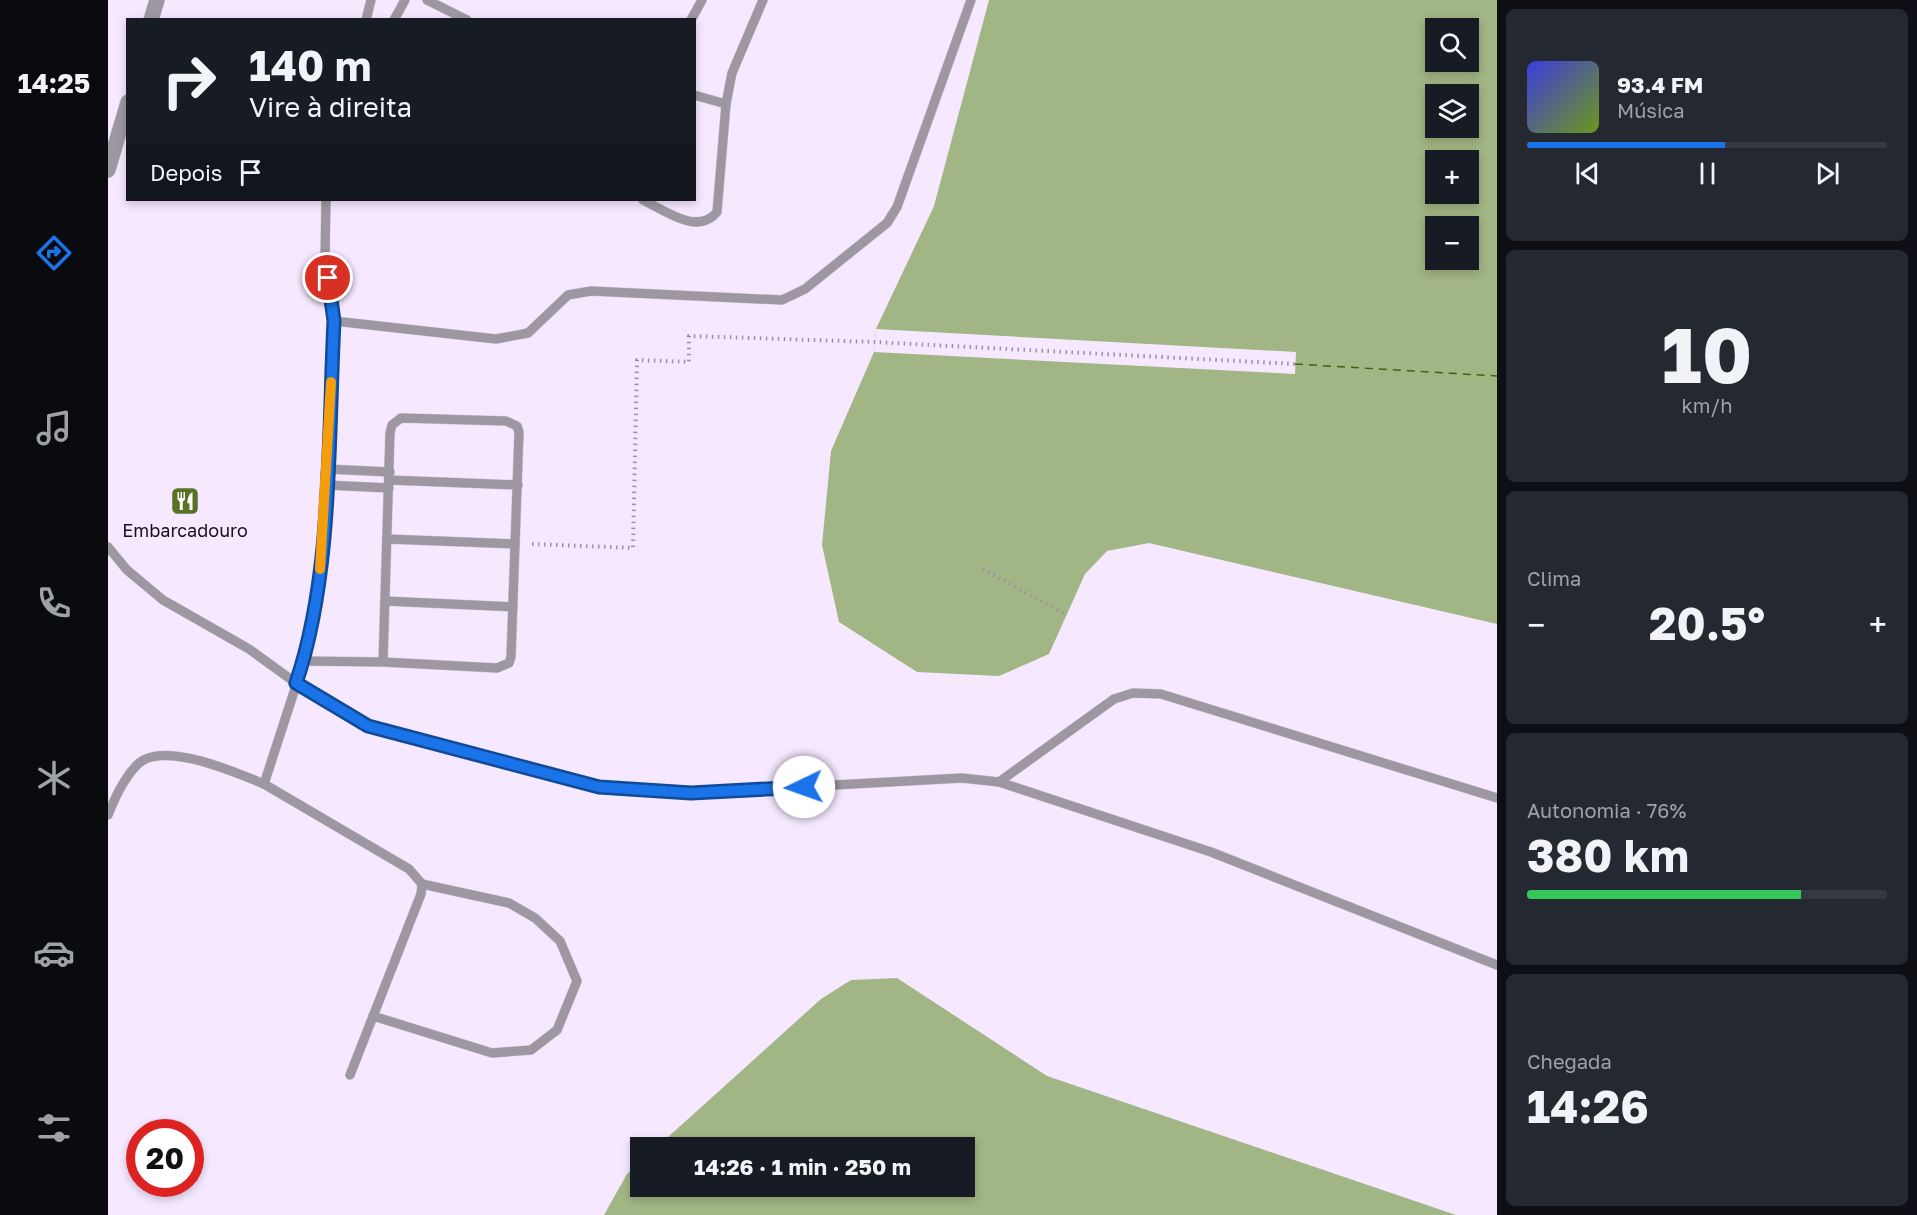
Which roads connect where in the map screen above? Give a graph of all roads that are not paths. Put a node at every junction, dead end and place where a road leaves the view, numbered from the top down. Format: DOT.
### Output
graph roads {
  1 [pos="157,0"];
  2 [pos="371,0"];
  3 [pos="405,0"];
  4 [pos="427,0"];
  5 [pos="702,0"];
  6 [pos="763,0"];
  7 [pos="971,0"];
  8 [pos="152,18"];
  9 [pos="366,18"];
  10 [pos="395,18"];
  11 [pos="463,18"];
  12 [pos="692,18"];
  13 [pos="696,96"];
  14 [pos="726,104"];
  15 [pos="126,109"];
  16 [pos="108,170"];
  17 [pos="326,201"];
  18 [pos="645,201"];
  19 [pos="334,321"];
  20 [pos="327,469"];
  21 [pos="389,480"];
  22 [pos="326,485"];
  23 [pos="518,485"];
  24 [pos="387,538"];
  25 [pos="515,544"];
  26 [pos="108,547"];
  27 [pos="385,602"];
  28 [pos="513,607"];
  29 [pos="304,661"];
  30 [pos="383,662"];
  31 [pos="296,683"];
  32 [pos="999,782"];
  33 [pos="264,784"];
  34 [pos="1497,798"];
  35 [pos="108,814"];
  36 [pos="422,884"];
  37 [pos="1497,965"];
  38 [pos="373,1016"];
  39 [pos="350,1075"];
  1 -- 8 [label="street"];
  2 -- 9 [label="lane"];
  3 -- 10 [label="lane"];
  4 -- 11 [label="lane"];
  5 -- 12 [label="lane"];
  6 -- 14 [label="lane"];
  7 -- 19 [label="lane"];
  13 -- 14 [label="lane"];
  14 -- 18 [label="lane"];
  15 -- 16 [label="street"];
  17 -- 19 [label="lane"];
  19 -- 20 [label="lane"];
  20 -- 21 [label="lane"];
  20 -- 22 [label="lane"];
  21 -- 22 [label="lane"];
  21 -- 23 [label="lane"];
  21 -- 23 [label="lane"];
  21 -- 24 [label="lane"];
  22 -- 29 [label="lane"];
  23 -- 25 [label="lane"];
  24 -- 25 [label="lane"];
  24 -- 27 [label="lane"];
  25 -- 28 [label="lane"];
  26 -- 31 [label="lane"];
  27 -- 28 [label="lane"];
  27 -- 30 [label="lane"];
  28 -- 30 [label="lane"];
  29 -- 30 [label="lane"];
  29 -- 31 [label="lane"];
  31 -- 32 [label="lane"];
  31 -- 33 [label="lane"];
  32 -- 34 [label="lane"];
  32 -- 37 [label="lane"];
  33 -- 35 [label="lane"];
  33 -- 36 [label="lane"];
  36 -- 38 [label="lane"];
  36 -- 38 [label="lane"];
  38 -- 39 [label="lane"];
}
